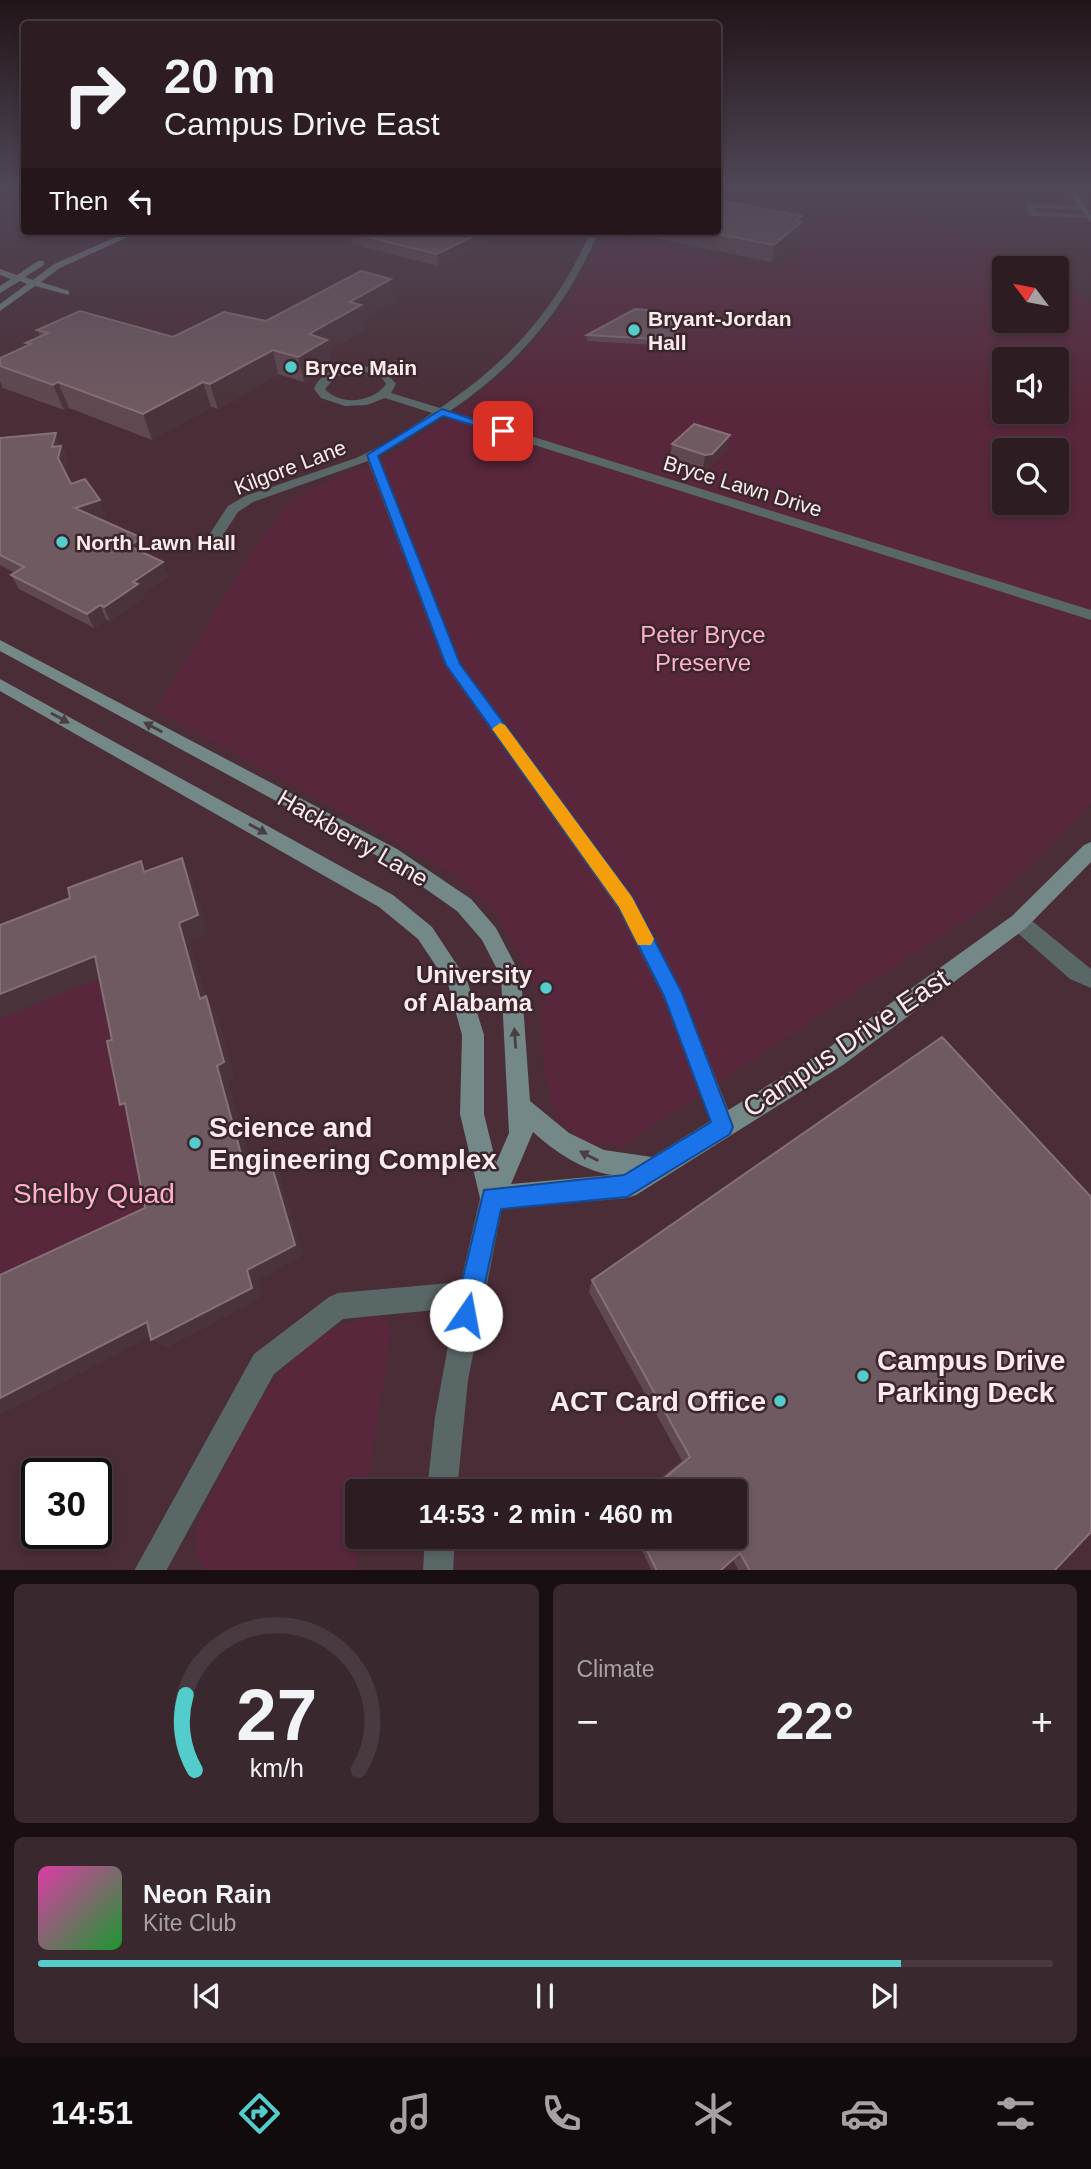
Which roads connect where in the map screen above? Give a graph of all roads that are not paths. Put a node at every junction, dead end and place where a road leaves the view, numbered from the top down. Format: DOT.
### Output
graph roads {
  1 [pos="47,261"];
  2 [pos="69,261"];
  3 [pos="582,261"];
  4 [pos="0,272"];
  5 [pos="15,278"];
  6 [pos="31,283"];
  7 [pos="0,290"];
  8 [pos="66,293"];
  9 [pos="0,308"];
  10 [pos="384,394"];
  11 [pos="442,412"];
  12 [pos="372,455"];
  13 [pos="220,546"];
  14 [pos="1091,615"];
  15 [pos="0,645"];
  16 [pos="0,684"];
  17 [pos="1091,850"];
  18 [pos="1018,922"];
  19 [pos="1091,979"];
  20 [pos="519,1107"];
  21 [pos="723,1127"];
  22 [pos="656,1168"];
  23 [pos="492,1198"];
  24 [pos="471,1294"];
  25 [pos="443,1479"];
  26 [pos="439,1549"];
  27 [pos="149,1570"];
  28 [pos="438,1570"];
  1 -- 5 [label="street"];
  2 -- 6 [label="street"];
  3 -- 11 [label="street, Kilgore Lane"];
  4 -- 5 [label="street"];
  5 -- 6 [label="street"];
  5 -- 7 [label="street"];
  6 -- 8 [label="street"];
  6 -- 9 [label="street"];
  10 -- 10 [label="street"];
  10 -- 11 [label="street, Bryce Lawn Drive"];
  11 -- 12 [label="street, Kilgore Lane"];
  11 -- 14 [label="street, Bryce Lawn Drive"];
  12 -- 13 [label="street, Kilgore Lane"];
  12 -- 21 [label="street"];
  20 -- 15 [label="street, Hackberry Lane, one-way"];
  16 -- 23 [label="street, Hackberry Lane, one-way"];
  17 -- 18 [label="street, Campus Drive East"];
  18 -- 19 [label="street"];
  18 -- 21 [label="street, Campus Drive East"];
  22 -- 20 [label="street, one-way"];
  20 -- 23 [label="street, Hackberry Lane"];
  21 -- 22 [label="street, Campus Drive East"];
  22 -- 23 [label="street, Campus Drive East"];
  23 -- 24 [label="street, Hackberry Lane"];
  24 -- 25 [label="street, Hackberry Lane"];
  24 -- 27 [label="street"];
  26 -- 28 [label="street"];
}
